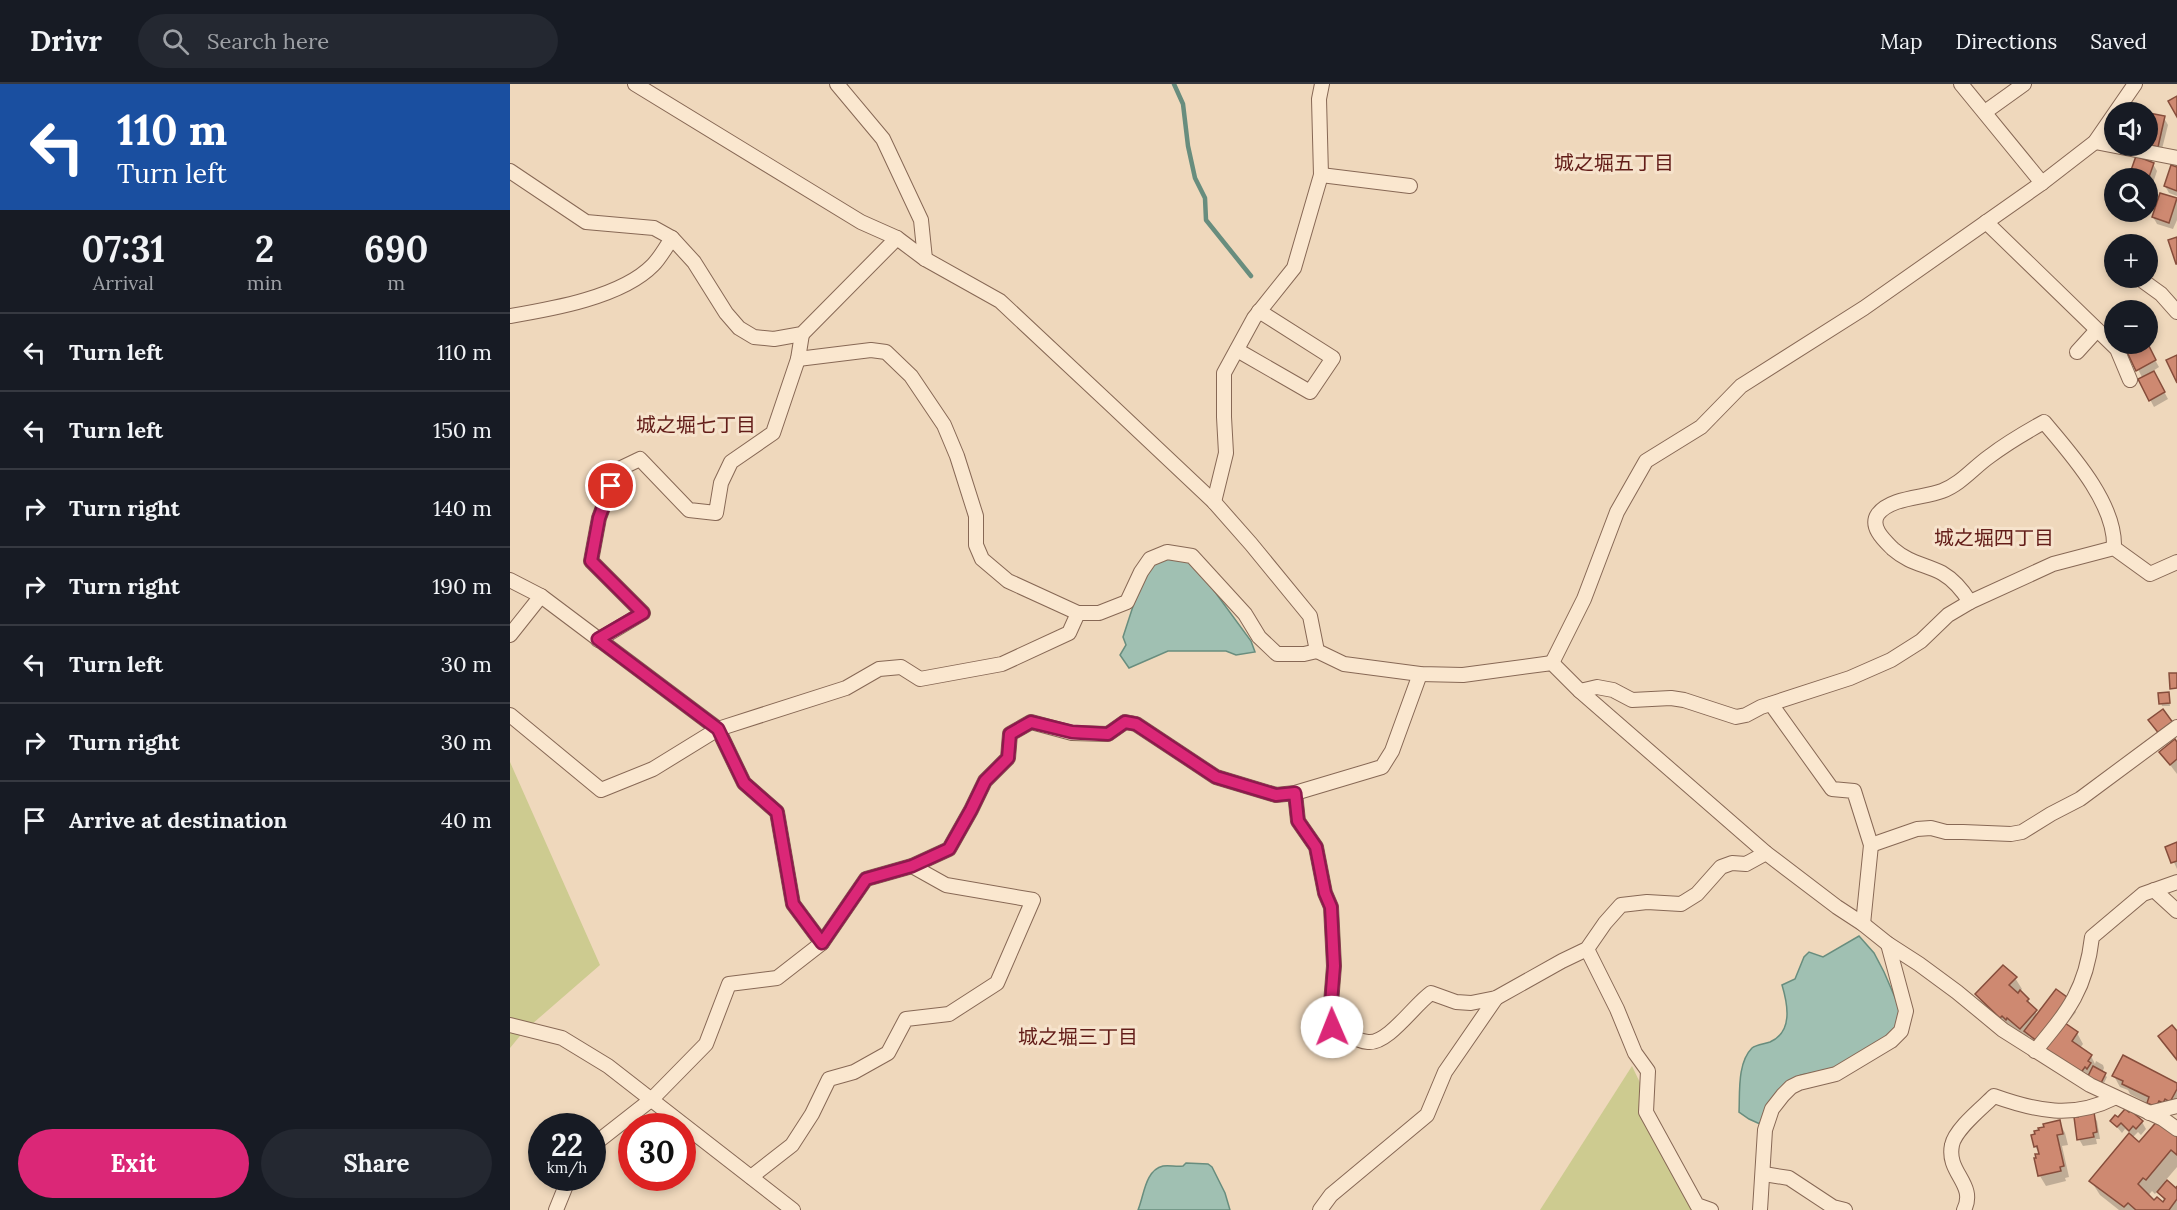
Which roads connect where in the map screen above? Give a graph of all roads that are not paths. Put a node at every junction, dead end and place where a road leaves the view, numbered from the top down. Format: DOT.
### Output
graph roads {
  1 [pos="635,84"];
  2 [pos="837,84"];
  3 [pos="1322,84"];
  4 [pos="1961,84"];
  5 [pos="2024,84"];
  6 [pos="2135,84"];
  7 [pos="1985,112"];
  8 [pos="2095,142"];
  9 [pos="2177,158"];
  10 [pos="510,171"];
  11 [pos="1321,175"];
  12 [pos="2042,183"];
  13 [pos="1410,186"];
  14 [pos="1986,222"];
  15 [pos="672,238"];
  16 [pos="897,238"];
  17 [pos="926,259"];
  18 [pos="2152,288"];
  19 [pos="1259,311"];
  20 [pos="2177,312"];
  21 [pos="510,316"];
  22 [pos="2097,330"];
  23 [pos="802,334"];
  24 [pos="1237,350"];
  25 [pos="2077,352"];
  26 [pos="798,359"];
  27 [pos="2130,380"];
  28 [pos="1214,502"];
  29 [pos="2114,548"];
  30 [pos="2177,562"];
  31 [pos="510,580"];
  32 [pos="541,596"];
  33 [pos="1971,602"];
  34 [pos="1078,613"];
  35 [pos="510,635"];
  36 [pos="598,639"];
  37 [pos="1317,651"];
  38 [pos="1552,663"];
  39 [pos="1420,674"];
  40 [pos="1580,691"];
  41 [pos="1771,704"];
  42 [pos="510,715"];
  43 [pos="2177,727"];
  44 [pos="718,729"];
  45 [pos="1295,793"];
  46 [pos="1871,844"];
  47 [pos="1766,853"];
  48 [pos="912,866"];
  49 [pos="2177,882"];
  50 [pos="2154,890"];
  51 [pos="2177,911"];
  52 [pos="1863,924"];
  53 [pos="822,943"];
  54 [pos="1888,944"];
  55 [pos="1587,949"];
  56 [pos="1496,998"];
  57 [pos="510,1025"];
  58 [pos="2035,1051"];
  59 [pos="2114,1098"];
  60 [pos="652,1099"];
  61 [pos="2177,1106"];
  62 [pos="2149,1113"];
  63 [pos="2177,1129"];
  64 [pos="606,1135"];
  65 [pos="1764,1174"];
  66 [pos="751,1178"];
  67 [pos="564,1191"];
  68 [pos="555,1210"];
  69 [pos="793,1210"];
  70 [pos="1320,1210"];
  71 [pos="1711,1210"];
  72 [pos="1760,1210"];
  73 [pos="1845,1210"];
  74 [pos="1964,1210"];
  1 -- 16 [label="street"];
  2 -- 17 [label="street"];
  3 -- 11 [label="street"];
  4 -- 7 [label="street"];
  5 -- 7 [label="street"];
  6 -- 8 [label="street"];
  7 -- 12 [label="street"];
  8 -- 9 [label="street"];
  8 -- 12 [label="street"];
  10 -- 15 [label="street"];
  11 -- 13 [label="street"];
  11 -- 19 [label="street"];
  12 -- 14 [label="street"];
  14 -- 22 [label="street"];
  14 -- 38 [label="street"];
  15 -- 21 [label="street"];
  15 -- 23 [label="street"];
  16 -- 17 [label="street"];
  16 -- 23 [label="street"];
  17 -- 28 [label="street"];
  18 -- 20 [label="street"];
  19 -- 24 [label="street"];
  19 -- 24 [label="street"];
  22 -- 25 [label="street"];
  22 -- 27 [label="street"];
  23 -- 26 [label="street"];
  24 -- 28 [label="street"];
  26 -- 34 [label="street"];
  26 -- 36 [label="street"];
  28 -- 37 [label="street"];
  29 -- 30 [label="street"];
  29 -- 33 [label="street"];
  29 -- 33 [label="street"];
  31 -- 32 [label="street"];
  32 -- 35 [label="street"];
  32 -- 36 [label="street"];
  33 -- 41 [label="street"];
  34 -- 37 [label="street"];
  34 -- 44 [label="street"];
  36 -- 44 [label="street"];
  37 -- 39 [label="street"];
  38 -- 39 [label="street"];
  38 -- 40 [label="street"];
  39 -- 45 [label="street"];
  40 -- 41 [label="street"];
  40 -- 47 [label="street"];
  41 -- 46 [label="street"];
  42 -- 44 [label="street"];
  43 -- 46 [label="street"];
  44 -- 53 [label="street"];
  45 -- 48 [label="street"];
  45 -- 56 [label="street"];
  46 -- 52 [label="street"];
  47 -- 52 [label="street"];
  47 -- 55 [label="street"];
  48 -- 53 [label="street"];
  48 -- 66 [label="street"];
  49 -- 50 [label="street"];
  50 -- 51 [label="street"];
  50 -- 58 [label="street"];
  52 -- 54 [label="street"];
  53 -- 60 [label="street"];
  54 -- 58 [label="street"];
  54 -- 65 [label="street"];
  55 -- 56 [label="street"];
  55 -- 71 [label="street"];
  56 -- 70 [label="street"];
  57 -- 60 [label="street"];
  58 -- 59 [label="street"];
  59 -- 62 [label="street"];
  59 -- 74 [label="street"];
  60 -- 64 [label="street"];
  60 -- 66 [label="street"];
  61 -- 62 [label="street"];
  62 -- 63 [label="street"];
  65 -- 72 [label="street"];
  65 -- 73 [label="street"];
  66 -- 69 [label="street"];
  67 -- 68 [label="street"];
}
